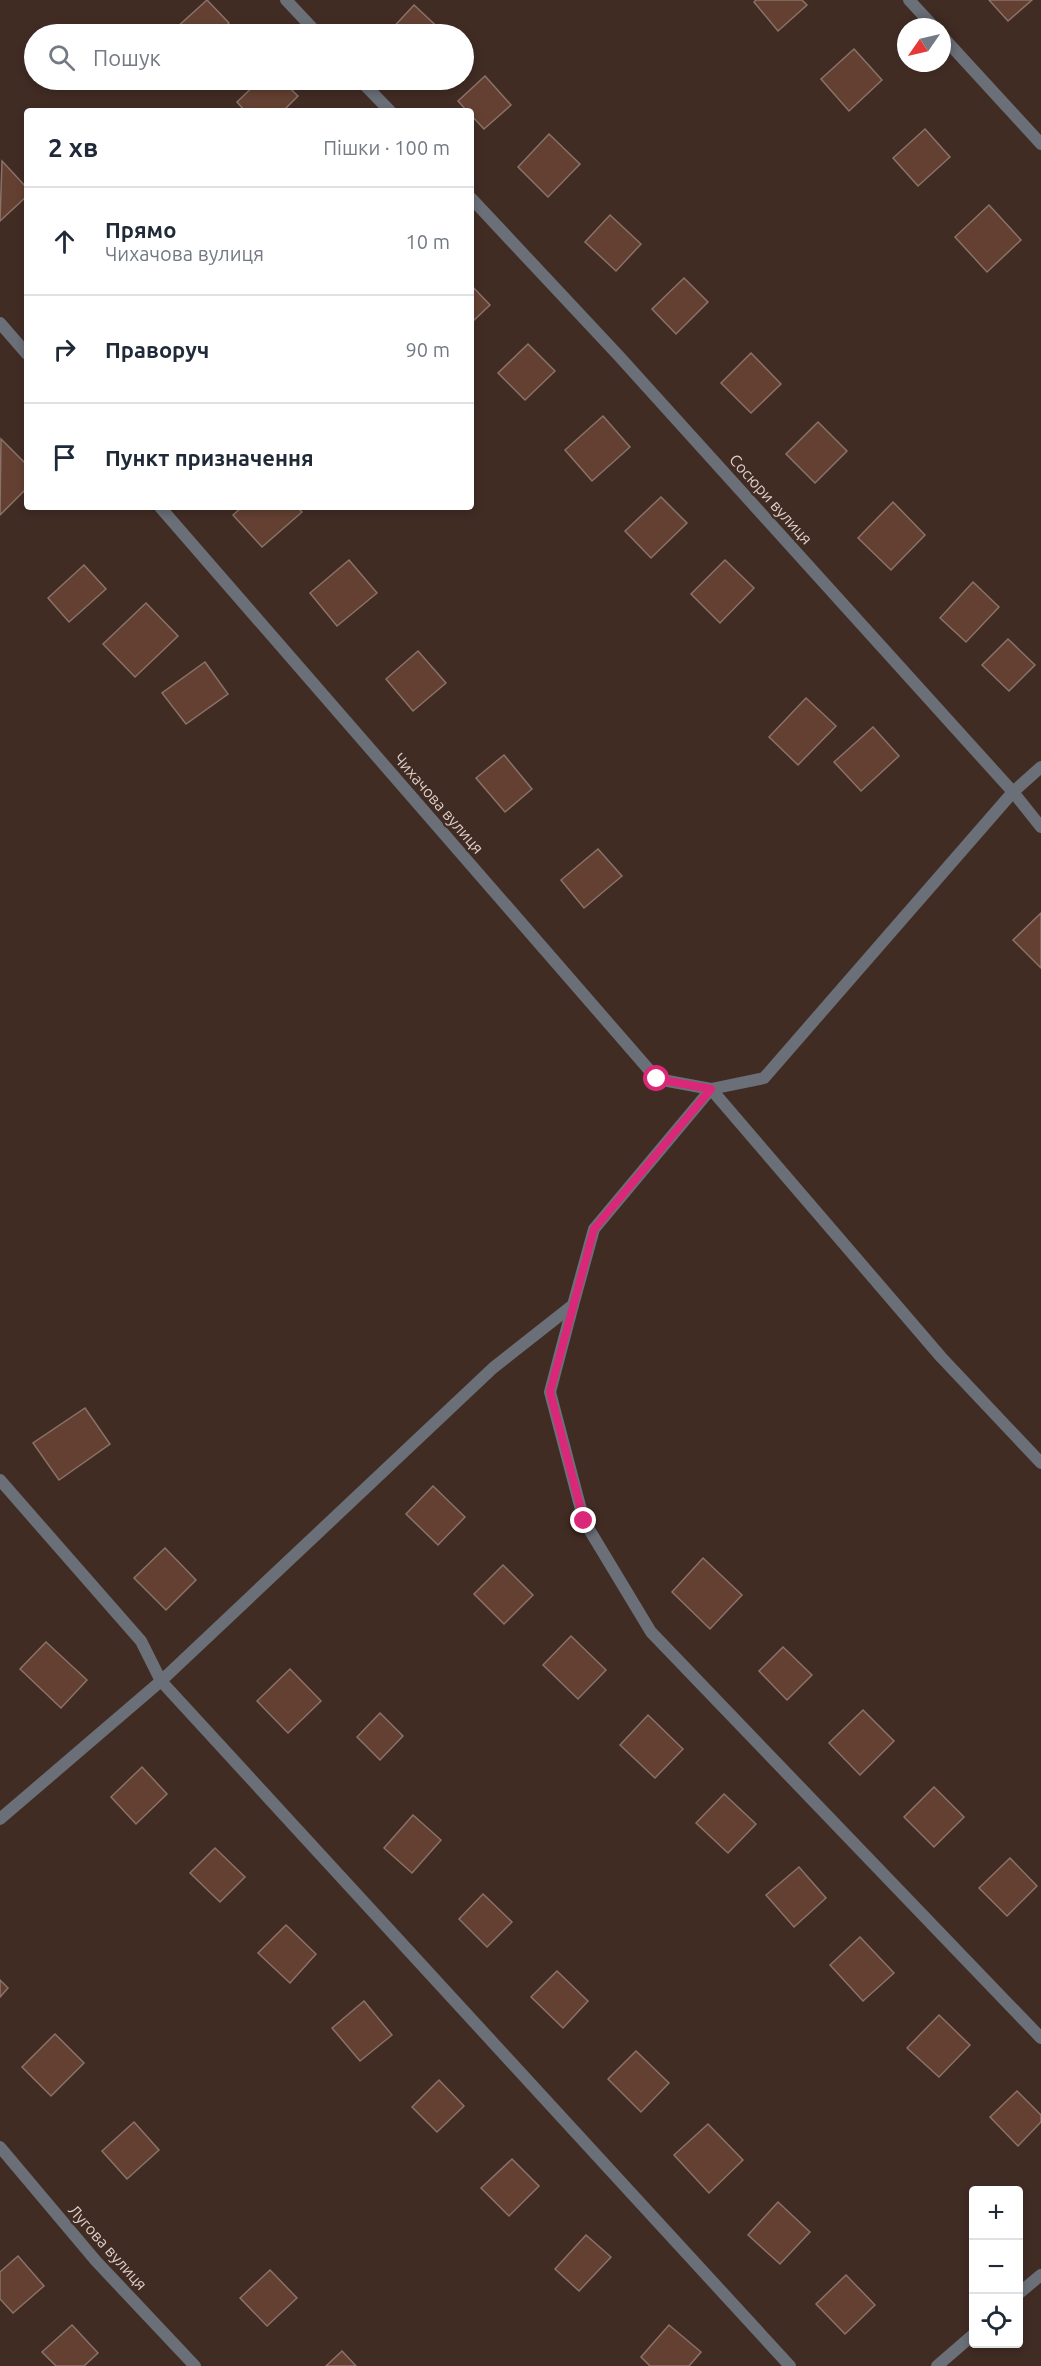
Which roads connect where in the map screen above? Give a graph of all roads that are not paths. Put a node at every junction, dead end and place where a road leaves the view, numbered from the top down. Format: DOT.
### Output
graph roads {
  1 [pos="286,0"];
  2 [pos="909,0"];
  3 [pos="926,18"];
  4 [pos="309,24"];
  5 [pos="951,46"];
  6 [pos="370,90"];
  7 [pos="387,108"];
  8 [pos="1041,144"];
  9 [pos="474,201"];
  10 [pos="0,323"];
  11 [pos="24,351"];
  12 [pos="163,510"];
  13 [pos="1041,767"];
  14 [pos="1013,792"];
  15 [pos="1041,827"];
  16 [pos="711,1089"];
  17 [pos="573,1305"];
  18 [pos="1041,1463"];
  19 [pos="0,1480"];
  20 [pos="161,1681"];
  21 [pos="0,1819"];
  22 [pos="1041,2038"];
  23 [pos="0,2147"];
  24 [pos="1041,2275"];
  25 [pos="1023,2290"];
  26 [pos="969,2338"];
  27 [pos="195,2366"];
  28 [pos="790,2366"];
  29 [pos="937,2366"];
  1 -- 4 [label="street"];
  2 -- 3 [label="street"];
  5 -- 8 [label="street"];
  6 -- 7 [label="street"];
  9 -- 14 [label="street, Сосюри вулиця"];
  10 -- 11 [label="street"];
  12 -- 16 [label="street, Чихачова вулиця"];
  13 -- 14 [label="street"];
  14 -- 15 [label="street, Сосюри вулиця"];
  14 -- 16 [label="street"];
  16 -- 17 [label="street"];
  16 -- 18 [label="street"];
  17 -- 20 [label="street"];
  17 -- 22 [label="street"];
  19 -- 20 [label="street"];
  20 -- 21 [label="street"];
  20 -- 28 [label="street"];
  23 -- 27 [label="street, Лугова вулиця"];
  24 -- 25 [label="street"];
  26 -- 29 [label="street"];
}
